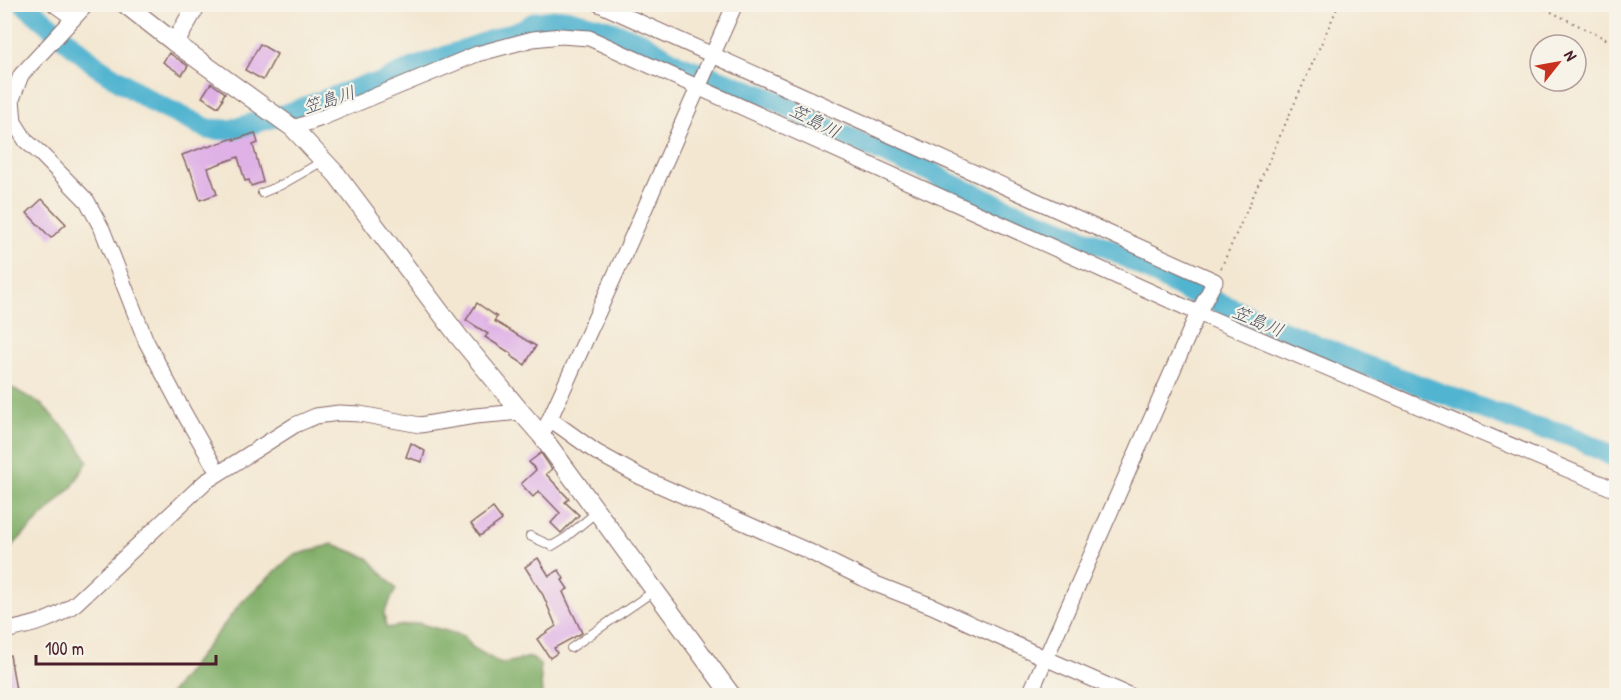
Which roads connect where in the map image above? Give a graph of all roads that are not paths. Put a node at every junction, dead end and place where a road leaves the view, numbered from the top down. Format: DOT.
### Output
graph roads {
  1 [pos="54,4"];
  2 [pos="87,4"];
  3 [pos="125,4"];
  4 [pos="197,4"];
  5 [pos="599,4"];
  6 [pos="735,4"];
  7 [pos="71,20"];
  8 [pos="176,43"];
  9 [pos="712,56"];
  10 [pos="699,88"];
  11 [pos="293,128"];
  12 [pos="323,160"];
  13 [pos="262,193"];
  14 [pos="1198,313"];
  15 [pos="521,412"];
  16 [pos="546,427"];
  17 [pos="218,473"];
  18 [pos="1617,490"];
  19 [pos="598,511"];
  20 [pos="530,536"];
  21 [pos="655,590"];
  22 [pos="4,631"];
  23 [pos="571,648"];
  24 [pos="1045,658"];
  25 [pos="732,696"];
  26 [pos="1029,696"];
  27 [pos="1131,696"];
  1 -- 7 [label="street"];
  2 -- 7 [label="street"];
  3 -- 8 [label="street"];
  4 -- 8 [label="street"];
  5 -- 9 [label="street"];
  6 -- 9 [label="street"];
  7 -- 17 [label="street"];
  8 -- 11 [label="street"];
  9 -- 10 [label="street"];
  9 -- 14 [label="street"];
  10 -- 11 [label="street"];
  10 -- 14 [label="street"];
  10 -- 16 [label="street"];
  11 -- 12 [label="street"];
  12 -- 13 [label="lane"];
  12 -- 15 [label="street"];
  14 -- 18 [label="street"];
  14 -- 24 [label="street"];
  15 -- 16 [label="street"];
  15 -- 17 [label="street"];
  16 -- 19 [label="street"];
  16 -- 24 [label="street"];
  17 -- 22 [label="street"];
  19 -- 20 [label="lane"];
  19 -- 21 [label="street"];
  21 -- 23 [label="lane"];
  21 -- 25 [label="street"];
  24 -- 26 [label="street"];
  24 -- 27 [label="street"];
}
